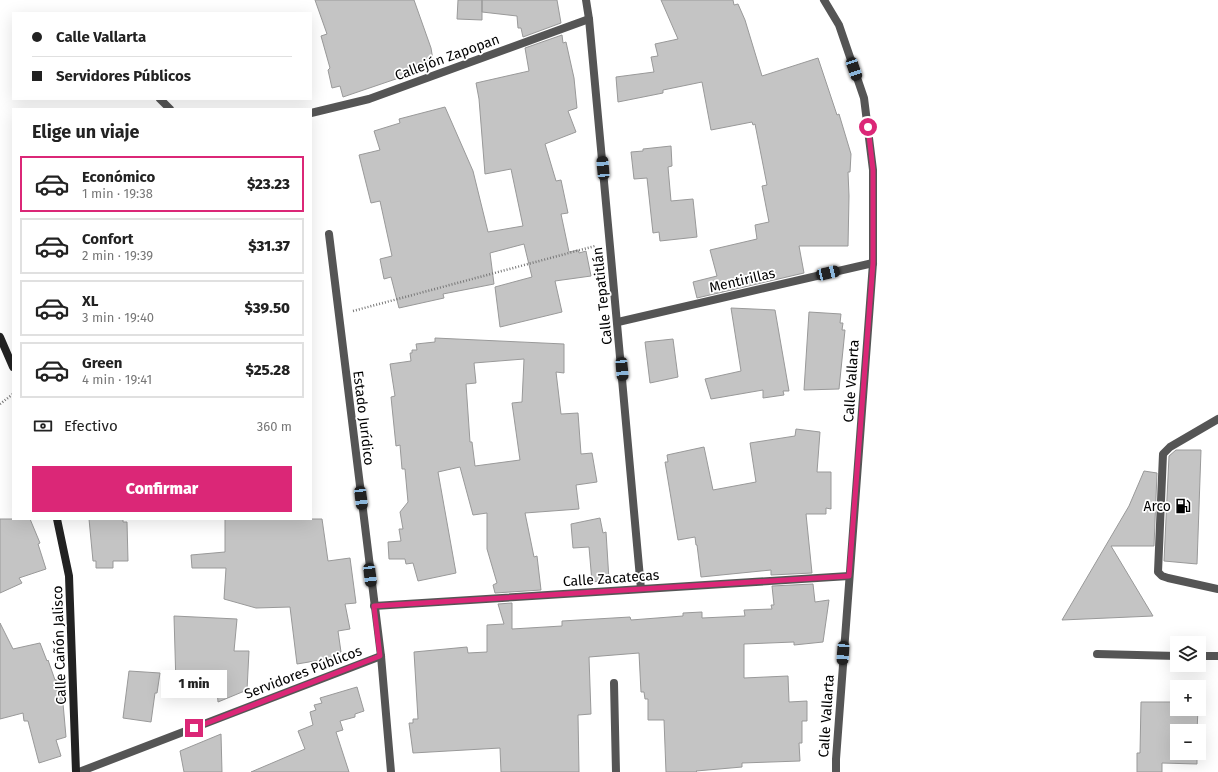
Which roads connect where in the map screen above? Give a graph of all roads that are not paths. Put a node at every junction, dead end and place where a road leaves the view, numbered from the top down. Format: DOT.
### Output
graph roads {
  1 [pos="586,0"];
  2 [pos="824,0"];
  3 [pos="589,18"];
  4 [pos="161,100"];
  5 [pos="169,108"];
  6 [pos="312,113"];
  7 [pos="329,234"];
  8 [pos="873,263"];
  9 [pos="618,322"];
  10 [pos="0,337"];
  11 [pos="12,365"];
  12 [pos="1218,419"];
  13 [pos="57,520"];
  14 [pos="849,576"];
  15 [pos="641,589"];
  16 [pos="1218,589"];
  17 [pos="374,606"];
  18 [pos="1097,654"];
  19 [pos="380,656"];
  20 [pos="1170,656"];
  21 [pos="1206,656"];
  22 [pos="1218,656"];
  23 [pos="614,683"];
  24 [pos="76,772"];
  25 [pos="79,772"];
  26 [pos="390,772"];
  27 [pos="616,772"];
  28 [pos="836,772"];
  1 -- 3 [label="street, Calle Tepatitlán"];
  2 -- 8 [label="street, Calle Vallarta"];
  3 -- 6 [label="street, Callejón Zapopan"];
  3 -- 9 [label="street, Calle Tepatitlán"];
  4 -- 5 [label="street"];
  7 -- 17 [label="street, Estado Jurídico"];
  8 -- 9 [label="street, Mentirillas"];
  8 -- 14 [label="street, Calle Vallarta"];
  9 -- 15 [label="street, Calle Tepatitlán"];
  10 -- 11 [label="street"];
  12 -- 16 [label="street"];
  13 -- 24 [label="street, Calle Cañón Jalisco"];
  14 -- 15 [label="street, Calle Zacatecas"];
  14 -- 28 [label="street, Calle Vallarta"];
  15 -- 17 [label="street, Calle Zacatecas"];
  17 -- 19 [label="street, Estado Jurídico"];
  18 -- 20 [label="street"];
  19 -- 25 [label="street, Servidores Públicos"];
  19 -- 26 [label="street, Estado Jurídico"];
  21 -- 22 [label="street"];
  23 -- 27 [label="street"];
}
